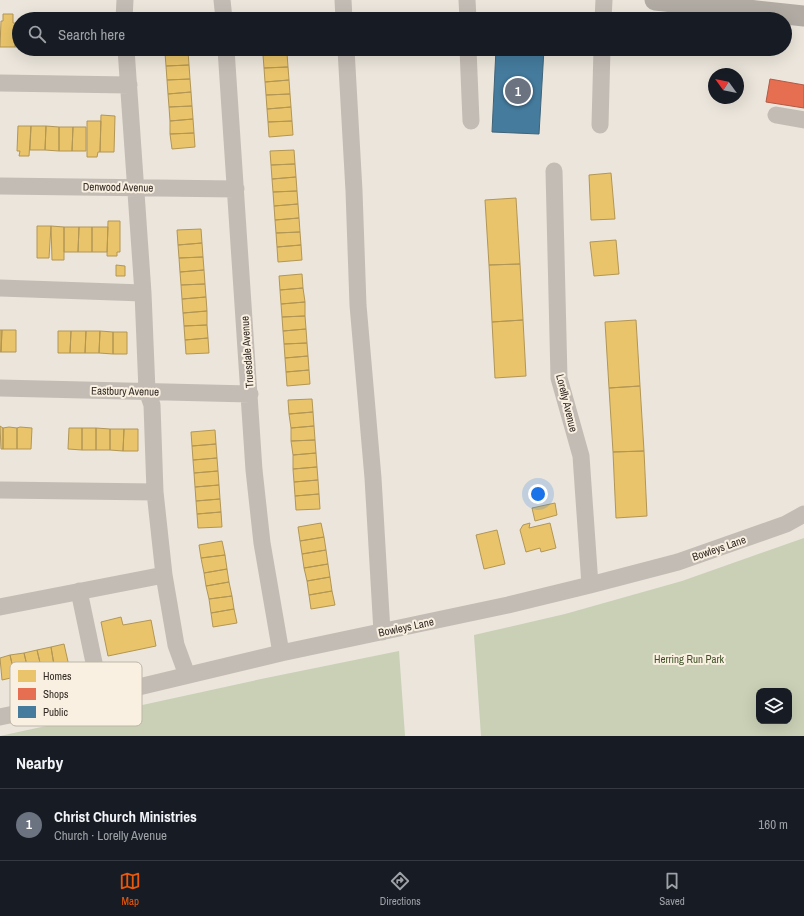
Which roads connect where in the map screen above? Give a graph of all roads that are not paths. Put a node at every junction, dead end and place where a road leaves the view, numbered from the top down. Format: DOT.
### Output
graph roads {
  1 [pos="125,0"];
  2 [pos="222,0"];
  3 [pos="343,0"];
  4 [pos="467,0"];
  5 [pos="604,0"];
  6 [pos="655,0"];
  7 [pos="124,12"];
  8 [pos="223,12"];
  9 [pos="344,12"];
  10 [pos="468,12"];
  11 [pos="603,12"];
  12 [pos="767,12"];
  13 [pos="792,15"];
  14 [pos="804,16"];
  15 [pos="127,56"];
  16 [pos="226,56"];
  17 [pos="346,56"];
  18 [pos="468,56"];
  19 [pos="602,56"];
  20 [pos="0,83"];
  21 [pos="129,85"];
  22 [pos="776,115"];
  23 [pos="804,120"];
  24 [pos="471,121"];
  25 [pos="600,125"];
  26 [pos="554,171"];
  27 [pos="0,186"];
  28 [pos="136,187"];
  29 [pos="236,190"];
  30 [pos="0,288"];
  31 [pos="143,293"];
  32 [pos="0,388"];
  33 [pos="147,391"];
  34 [pos="250,394"];
  35 [pos="0,490"];
  36 [pos="154,492"];
  37 [pos="804,514"];
  38 [pos="164,575"];
  39 [pos="590,585"];
  40 [pos="79,591"];
  41 [pos="0,607"];
  42 [pos="382,632"];
  43 [pos="281,652"];
  44 [pos="94,662"];
  45 [pos="187,675"];
  46 [pos="142,686"];
  47 [pos="10,715"];
  48 [pos="0,717"];
  1 -- 7 [label="street"];
  2 -- 8 [label="street"];
  3 -- 9 [label="street"];
  4 -- 10 [label="street"];
  5 -- 11 [label="street"];
  6 -- 12 [label="main road"];
  13 -- 14 [label="main road"];
  15 -- 21 [label="street"];
  16 -- 29 [label="street, Truesdale Avenue"];
  17 -- 42 [label="street"];
  18 -- 24 [label="street"];
  19 -- 25 [label="street"];
  20 -- 21 [label="street"];
  21 -- 28 [label="street"];
  22 -- 23 [label="street"];
  26 -- 39 [label="street, Lorelly Avenue"];
  27 -- 28 [label="street, Denwood Avenue"];
  28 -- 29 [label="street, Denwood Avenue"];
  28 -- 31 [label="street"];
  29 -- 34 [label="street, Truesdale Avenue"];
  30 -- 31 [label="street"];
  31 -- 33 [label="street"];
  32 -- 33 [label="street, Eastbury Avenue"];
  33 -- 34 [label="street, Eastbury Avenue"];
  33 -- 36 [label="street"];
  34 -- 43 [label="street, Truesdale Avenue"];
  35 -- 36 [label="street"];
  36 -- 38 [label="street"];
  37 -- 39 [label="street, Bowleys Lane"];
  38 -- 40 [label="street"];
  38 -- 45 [label="street"];
  39 -- 42 [label="street, Bowleys Lane"];
  40 -- 41 [label="street"];
  40 -- 44 [label="street"];
  42 -- 43 [label="street, Bowleys Lane"];
  43 -- 45 [label="street, Bowleys Lane"];
  45 -- 46 [label="street, Bowleys Lane"];
  47 -- 48 [label="street, Bowleys Lane"];
}
